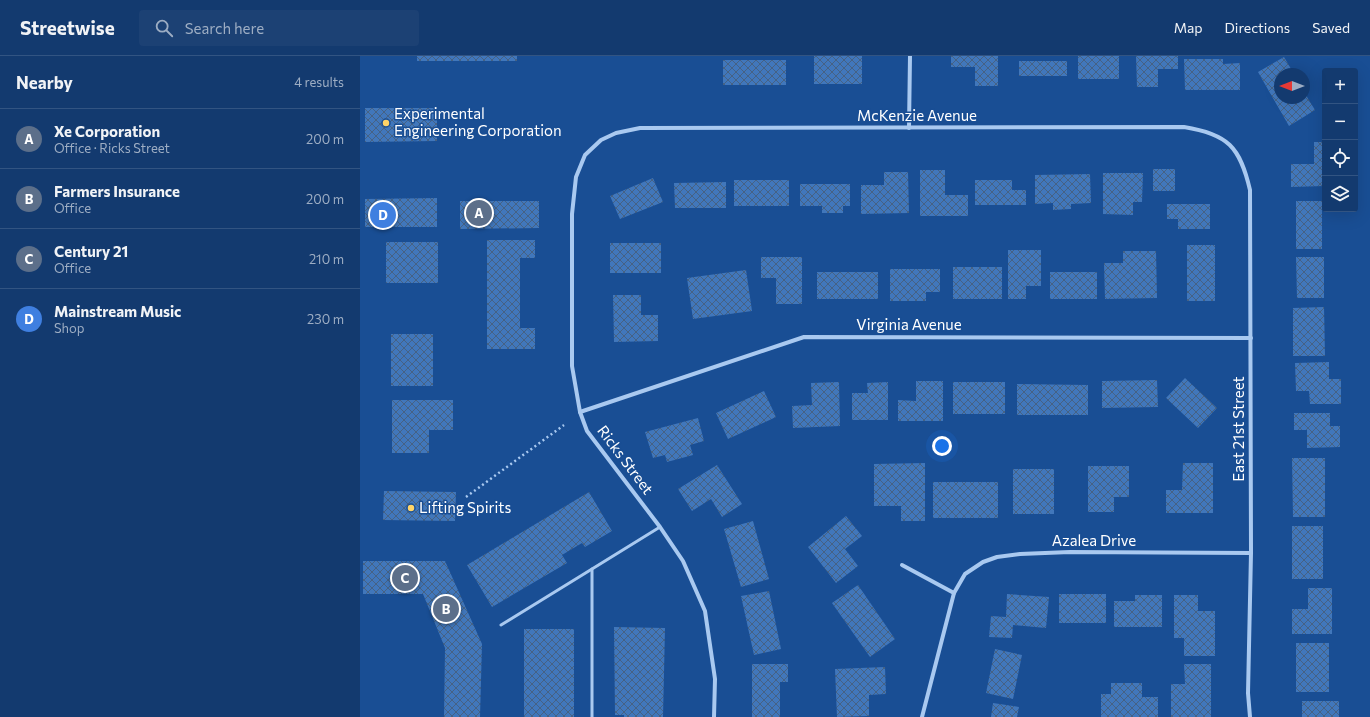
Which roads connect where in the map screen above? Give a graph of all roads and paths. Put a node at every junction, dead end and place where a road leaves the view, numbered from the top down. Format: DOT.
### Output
graph roads {
  1 [pos="910,56"];
  2 [pos="909,128"];
  3 [pos="601,140"];
  4 [pos="1231,146"];
  5 [pos="1251,338"];
  6 [pos="580,412"];
  7 [pos="564,424"];
  8 [pos="466,497"];
  9 [pos="660,527"];
  10 [pos="1251,553"];
  11 [pos="902,565"];
  12 [pos="592,569"];
  13 [pos="954,594"];
  14 [pos="501,625"];
  15 [pos="592,717"];
  16 [pos="714,717"];
  17 [pos="922,717"];
  18 [pos="1250,717"];
  1 -- 2 [label="street"];
  2 -- 3 [label="street, McKenzie Avenue"];
  2 -- 4 [label="street, McKenzie Avenue"];
  3 -- 6 [label="street, Ricks Street"];
  4 -- 5 [label="street, East 21st Street"];
  5 -- 6 [label="street, Virginia Avenue"];
  5 -- 10 [label="street, East 21st Street"];
  6 -- 9 [label="street, Ricks Street"];
  7 -- 8 [label="path"];
  9 -- 12 [label="lane"];
  9 -- 16 [label="street, Ricks Street"];
  10 -- 13 [label="street, Azalea Drive"];
  10 -- 18 [label="street, East 21st Street"];
  11 -- 13 [label="street"];
  12 -- 14 [label="lane"];
  12 -- 15 [label="lane"];
  13 -- 17 [label="street, Azalea Drive"];
}
